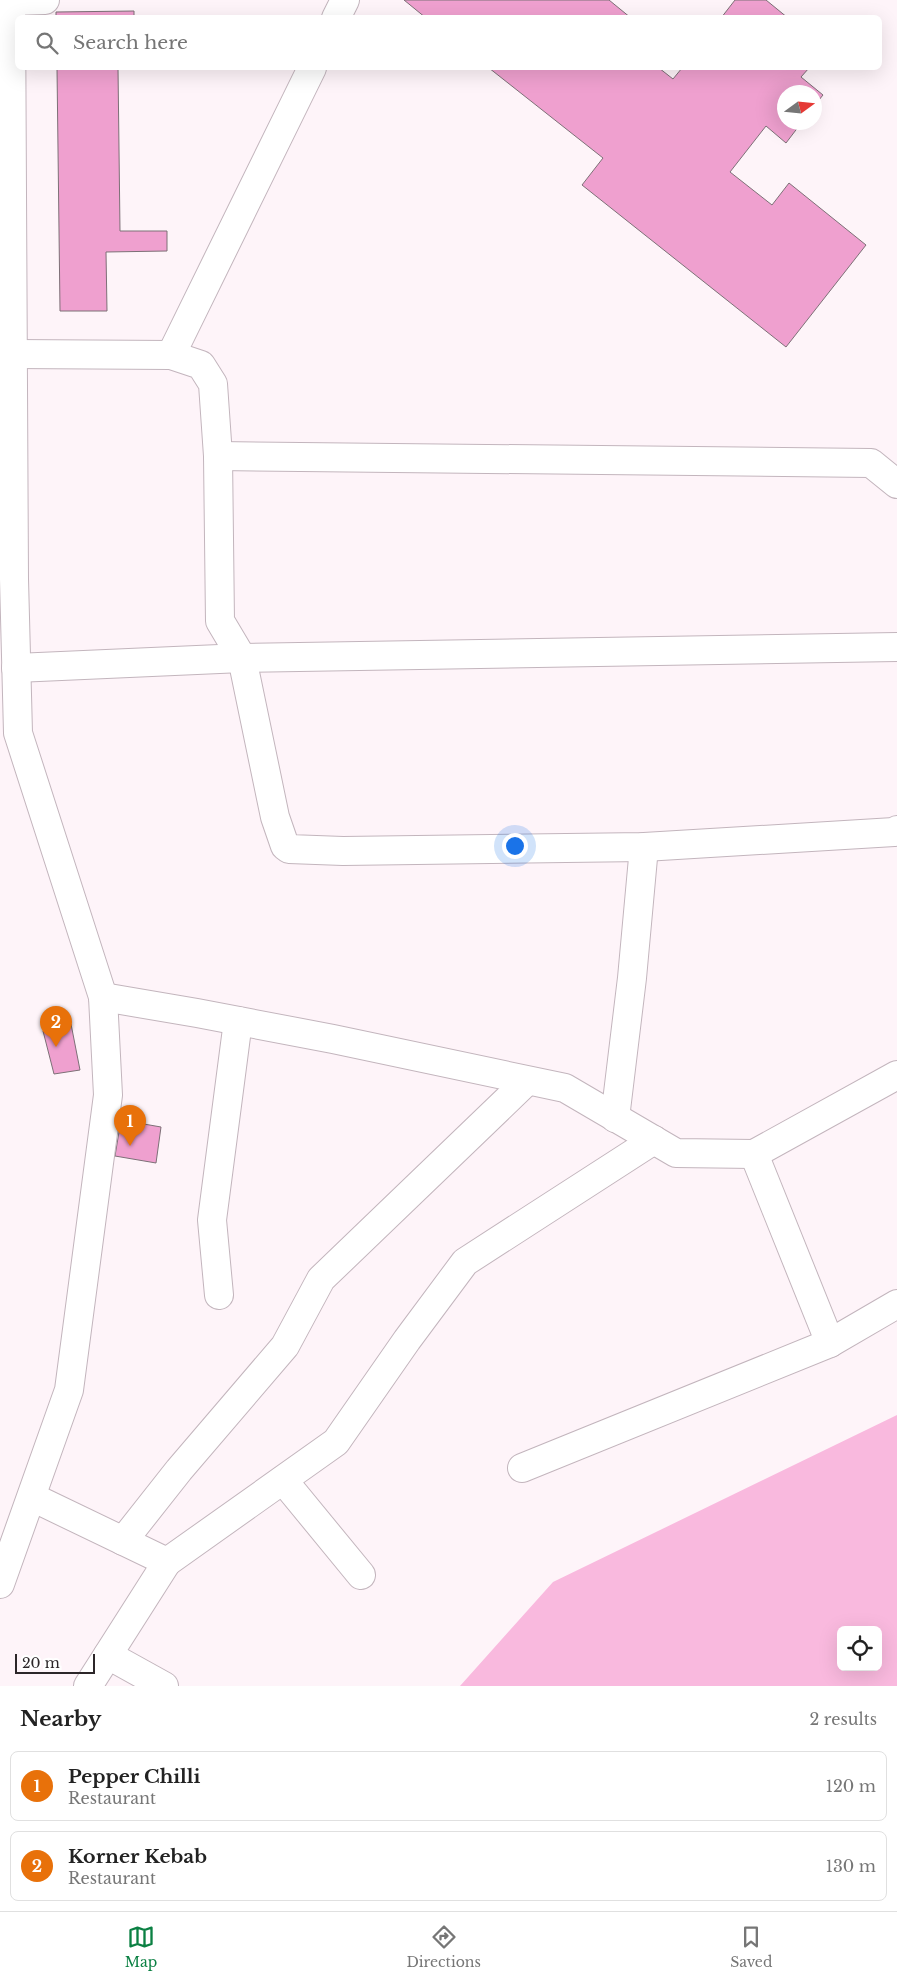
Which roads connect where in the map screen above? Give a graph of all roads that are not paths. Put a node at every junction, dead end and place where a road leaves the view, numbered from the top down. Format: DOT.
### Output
graph roads {
  1 [pos="45,0"];
  2 [pos="345,0"];
  3 [pos="11,1"];
  4 [pos="338,15"];
  5 [pos="311,70"];
  6 [pos="14,354"];
  7 [pos="171,355"];
  8 [pos="218,456"];
  9 [pos="897,484"];
  10 [pos="7,602"];
  11 [pos="897,647"];
  12 [pos="242,658"];
  13 [pos="16,668"];
  14 [pos="897,830"];
  15 [pos="644,847"];
  16 [pos="103,997"];
  17 [pos="238,1021"];
  18 [pos="897,1074"];
  19 [pos="527,1081"];
  20 [pos="615,1118"];
  21 [pos="654,1140"];
  22 [pos="754,1154"];
  23 [pos="219,1296"];
  24 [pos="897,1304"];
  25 [pos="830,1343"];
  26 [pos="522,1468"];
  27 [pos="283,1480"];
  28 [pos="32,1497"];
  29 [pos="123,1541"];
  30 [pos="167,1562"];
  31 [pos="360,1575"];
  32 [pos="0,1584"];
  33 [pos="108,1655"];
  34 [pos="88,1686"];
  35 [pos="164,1686"];
  1 -- 3 [label="street"];
  2 -- 4 [label="street"];
  3 -- 6 [label="street"];
  5 -- 7 [label="street"];
  6 -- 7 [label="street"];
  6 -- 10 [label="street"];
  7 -- 8 [label="street"];
  8 -- 9 [label="street"];
  8 -- 12 [label="street"];
  10 -- 13 [label="street"];
  11 -- 12 [label="street"];
  12 -- 13 [label="street"];
  12 -- 15 [label="street"];
  13 -- 16 [label="street"];
  14 -- 15 [label="street"];
  15 -- 20 [label="street"];
  16 -- 17 [label="street"];
  16 -- 28 [label="street"];
  17 -- 19 [label="street"];
  17 -- 23 [label="street"];
  18 -- 22 [label="street"];
  19 -- 20 [label="street"];
  19 -- 29 [label="street"];
  20 -- 21 [label="street"];
  21 -- 22 [label="street"];
  21 -- 27 [label="street"];
  22 -- 25 [label="street"];
  24 -- 25 [label="street"];
  25 -- 26 [label="street"];
  27 -- 30 [label="street"];
  27 -- 31 [label="street"];
  28 -- 29 [label="street"];
  28 -- 32 [label="street"];
  29 -- 30 [label="street"];
  30 -- 33 [label="street"];
  33 -- 34 [label="street"];
  33 -- 35 [label="street"];
}
